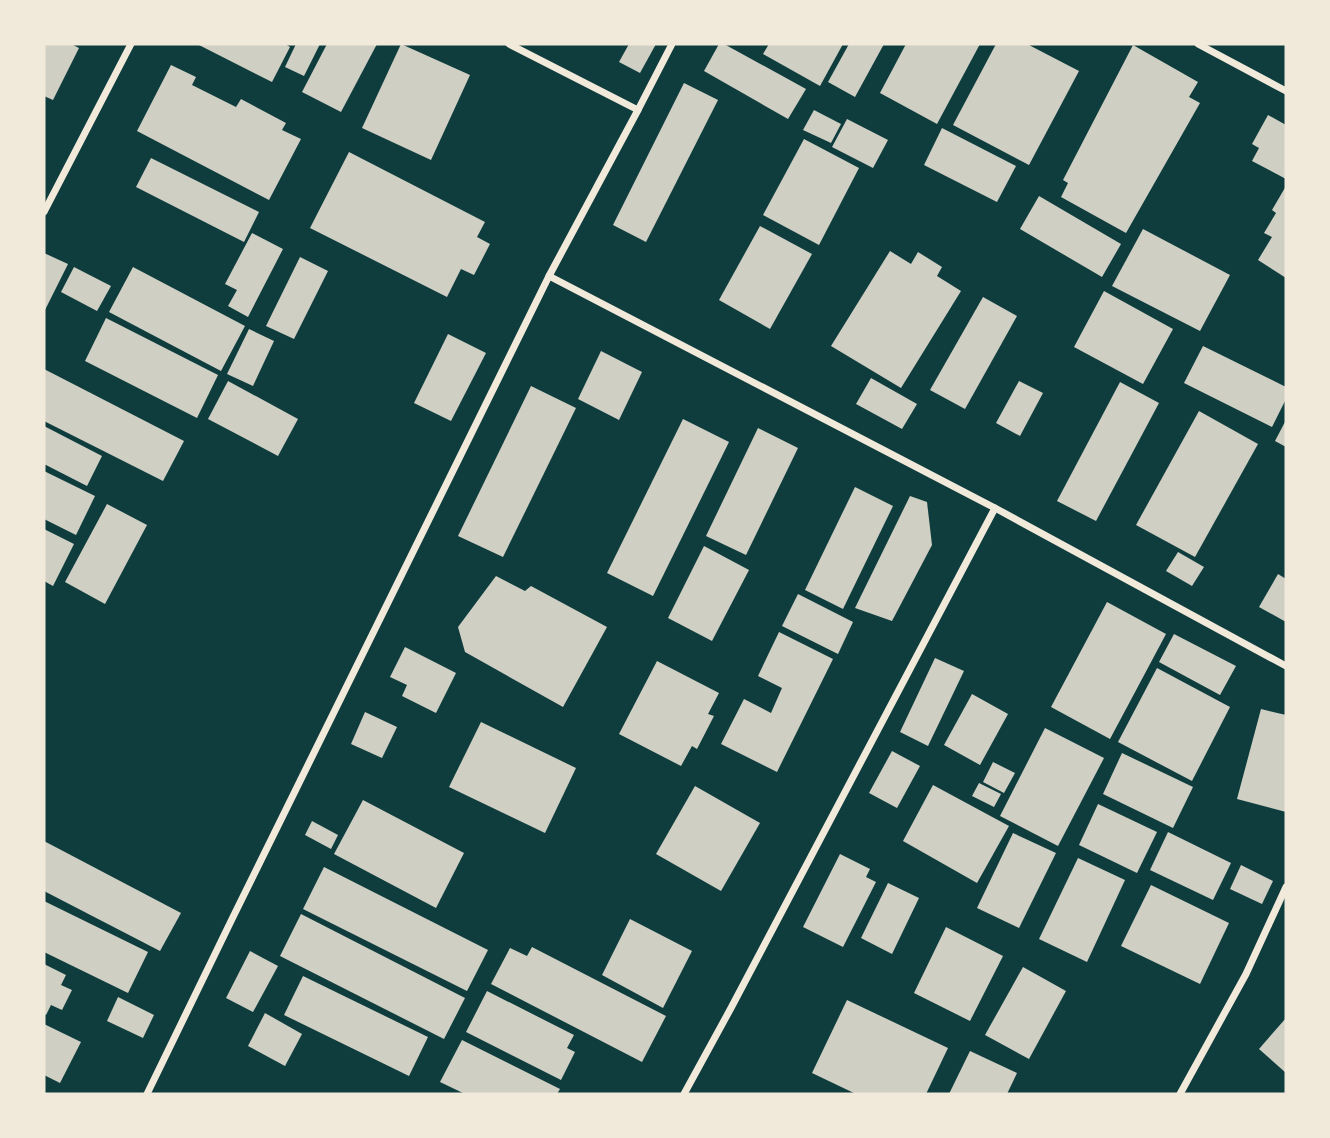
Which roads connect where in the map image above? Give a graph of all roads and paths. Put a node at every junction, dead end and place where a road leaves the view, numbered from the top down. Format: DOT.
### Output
graph roads {
  1 [pos="131,44"];
  2 [pos="509,44"];
  3 [pos="672,44"];
  4 [pos="1198,44"];
  5 [pos="1286,92"];
  6 [pos="638,110"];
  7 [pos="44,212"];
  8 [pos="549,276"];
  9 [pos="995,508"];
  10 [pos="1286,666"];
  11 [pos="1286,887"];
  12 [pos="147,1094"];
  13 [pos="684,1094"];
  14 [pos="1180,1094"];
  1 -- 7 [label="street"];
  2 -- 6 [label="street"];
  3 -- 6 [label="street"];
  4 -- 5 [label="street"];
  6 -- 8 [label="street"];
  8 -- 9 [label="street"];
  8 -- 12 [label="street"];
  9 -- 10 [label="street"];
  9 -- 13 [label="street"];
  11 -- 14 [label="street"];
}
